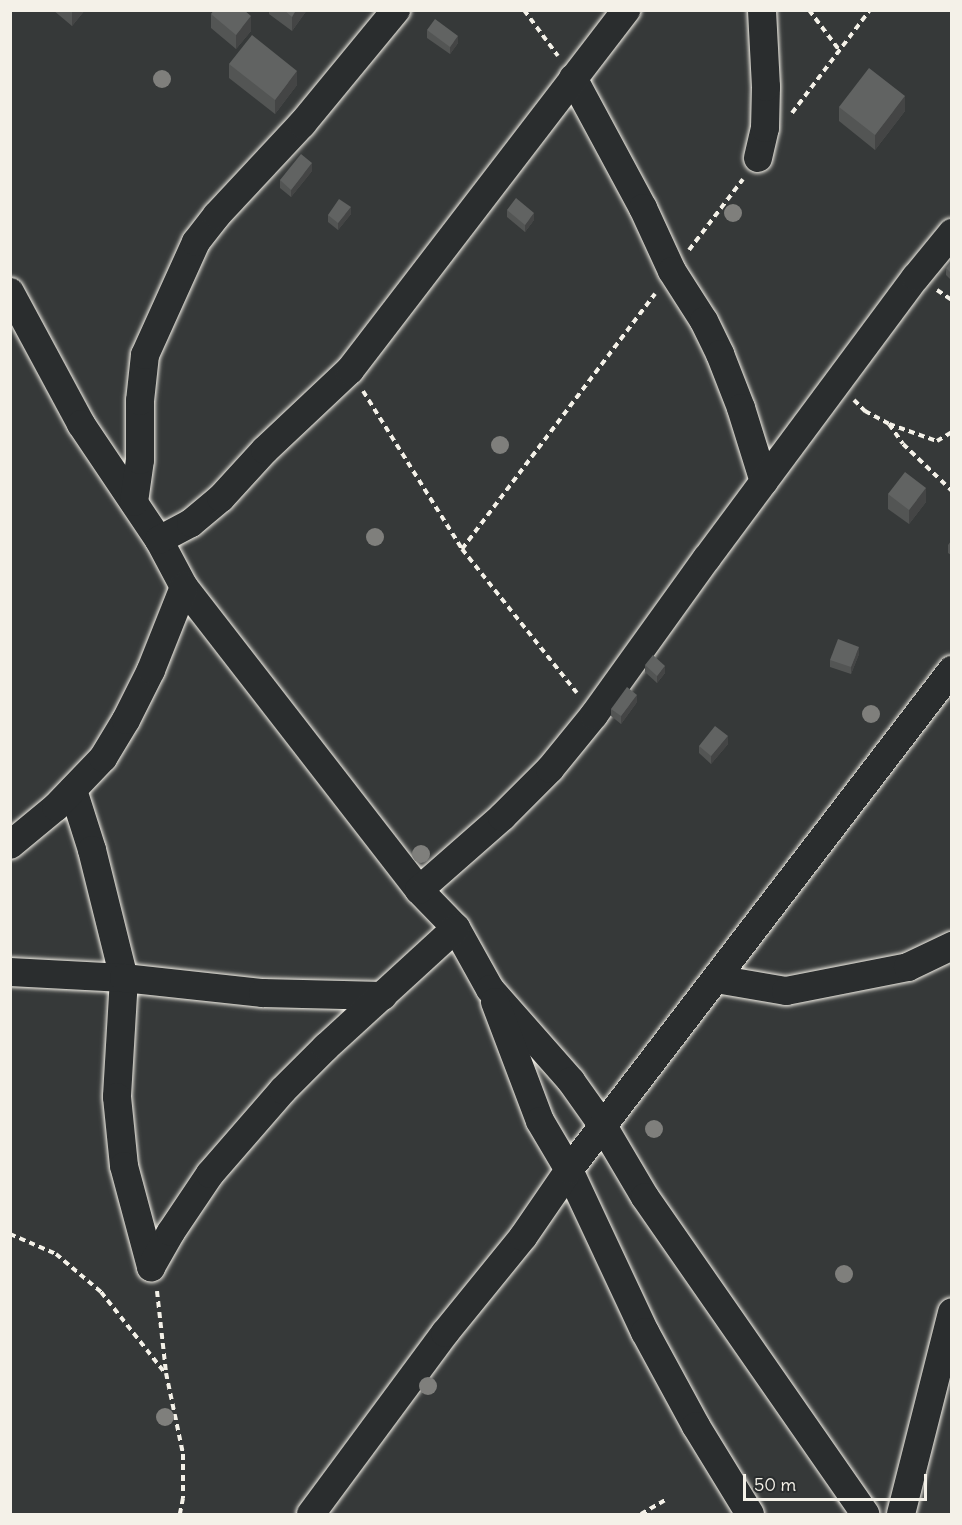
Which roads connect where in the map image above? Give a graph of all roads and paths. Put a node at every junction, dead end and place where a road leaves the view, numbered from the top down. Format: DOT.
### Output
graph roads {
  1 [pos="396,10"];
  2 [pos="524,10"];
  3 [pos="626,10"];
  4 [pos="762,10"];
  5 [pos="809,10"];
  6 [pos="840,51"];
  7 [pos="573,78"];
  8 [pos="758,158"];
  9 [pos="951,233"];
  10 [pos="10,292"];
  11 [pos="350,370"];
  12 [pos="841,378"];
  13 [pos="889,424"];
  14 [pos="951,432"];
  15 [pos="764,482"];
  16 [pos="951,491"];
  17 [pos="134,502"];
  18 [pos="159,540"];
  19 [pos="184,587"];
  20 [pos="951,670"];
  21 [pos="594,715"];
  22 [pos="73,790"];
  23 [pos="10,845"];
  24 [pos="419,890"];
  25 [pos="456,928"];
  26 [pos="951,946"];
  27 [pos="10,972"];
  28 [pos="124,978"];
  29 [pos="716,979"];
  30 [pos="490,989"];
  31 [pos="383,996"];
  32 [pos="603,1126"];
  33 [pos="569,1170"];
  34 [pos="10,1234"];
  35 [pos="151,1267"];
  36 [pos="951,1312"];
  37 [pos="166,1373"];
  38 [pos="667,1499"];
  39 [pos="180,1515"];
  40 [pos="311,1515"];
  41 [pos="641,1515"];
  42 [pos="750,1515"];
  43 [pos="865,1515"];
  44 [pos="901,1515"];
  1 -- 17 [label="street"];
  2 -- 7 [label="path"];
  3 -- 7 [label="street"];
  4 -- 8 [label="street"];
  5 -- 6 [label="path"];
  7 -- 11 [label="street"];
  7 -- 15 [label="street"];
  9 -- 12 [label="street"];
  10 -- 17 [label="street"];
  11 -- 18 [label="street"];
  11 -- 21 [label="path"];
  12 -- 13 [label="path"];
  12 -- 15 [label="street"];
  13 -- 14 [label="path"];
  13 -- 16 [label="path"];
  15 -- 21 [label="street"];
  17 -- 18 [label="street"];
  18 -- 19 [label="street"];
  19 -- 22 [label="street"];
  19 -- 24 [label="street"];
  20 -- 29 [label="street"];
  21 -- 24 [label="street"];
  22 -- 23 [label="street"];
  22 -- 28 [label="street"];
  24 -- 25 [label="street"];
  25 -- 30 [label="street"];
  25 -- 31 [label="street"];
  26 -- 29 [label="street"];
  27 -- 28 [label="street"];
  28 -- 31 [label="street"];
  28 -- 35 [label="street"];
  29 -- 32 [label="street"];
  30 -- 32 [label="street"];
  30 -- 33 [label="street"];
  31 -- 35 [label="street"];
  32 -- 33 [label="street"];
  32 -- 43 [label="street"];
  33 -- 40 [label="street"];
  33 -- 42 [label="street"];
  34 -- 37 [label="path"];
  35 -- 37 [label="path"];
  36 -- 44 [label="street"];
  37 -- 39 [label="path"];
  38 -- 41 [label="path"];
}
